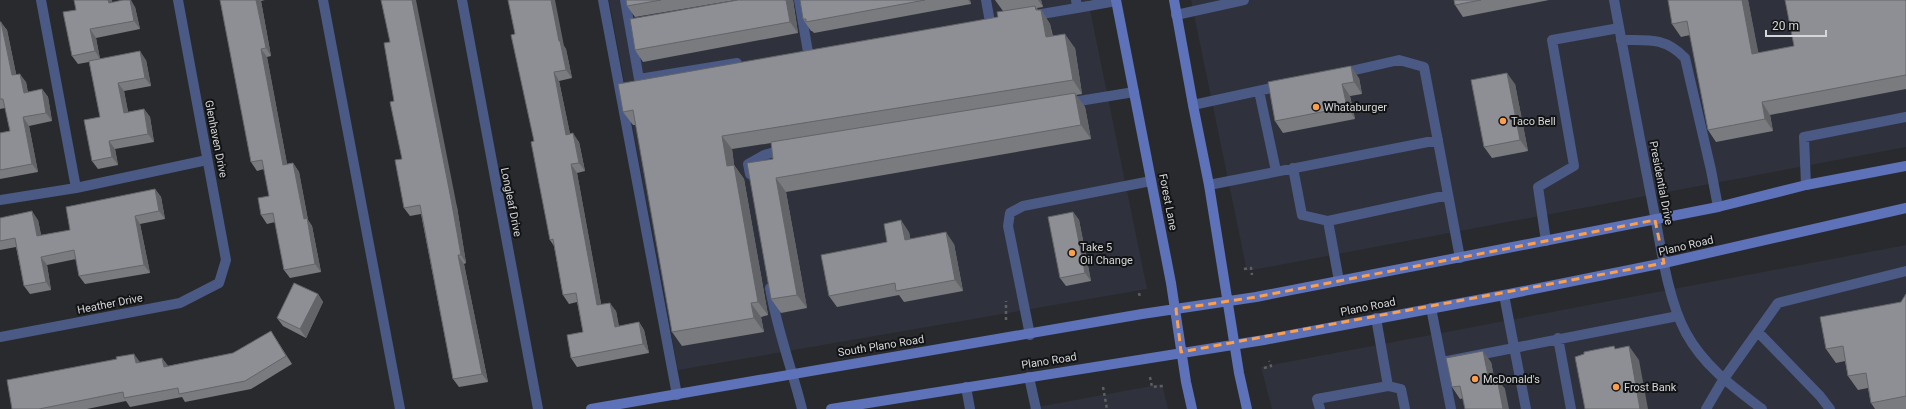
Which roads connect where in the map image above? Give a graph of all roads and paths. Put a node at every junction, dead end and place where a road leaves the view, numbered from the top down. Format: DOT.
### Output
graph roads {
  1 [pos="42,0"];
  2 [pos="178,0"];
  3 [pos="324,0"];
  4 [pos="462,0"];
  5 [pos="603,0"];
  6 [pos="625,0"];
  7 [pos="799,0"];
  8 [pos="986,0"];
  9 [pos="1174,0"];
  10 [pos="1244,0"];
  11 [pos="1614,0"];
  12 [pos="1116,1"];
  13 [pos="1076,4"];
  14 [pos="1176,15"];
  15 [pos="1023,17"];
  16 [pos="1003,20"];
  17 [pos="1619,28"];
  18 [pos="1621,40"];
  19 [pos="808,52"];
  20 [pos="747,62"];
  21 [pos="1329,76"];
  22 [pos="1290,84"];
  23 [pos="1259,91"];
  24 [pos="1134,92"];
  25 [pos="1056,105"];
  26 [pos="1192,105"];
  27 [pos="1906,117"];
  28 [pos="1438,140"];
  29 [pos="793,148"];
  30 [pos="207,160"];
  31 [pos="1906,166"];
  32 [pos="1293,168"];
  33 [pos="1276,171"];
  34 [pos="1151,181"];
  35 [pos="1209,185"];
  36 [pos="1806,185"];
  37 [pos="752,187"];
  38 [pos="76,188"];
  39 [pos="1448,195"];
  40 [pos="0,200"];
  41 [pos="1718,207"];
  42 [pos="1906,208"];
  43 [pos="1655,220"];
  44 [pos="1328,221"];
  45 [pos="1546,241"];
  46 [pos="1460,258"];
  47 [pos="1664,263"];
  48 [pos="1244,269"];
  49 [pos="1906,271"];
  50 [pos="1252,275"];
  51 [pos="768,280"];
  52 [pos="1339,281"];
  53 [pos="220,283"];
  54 [pos="1139,293"];
  55 [pos="1504,295"];
  56 [pos="1140,297"];
  57 [pos="1229,301"];
  58 [pos="1431,308"];
  59 [pos="1176,309"];
  60 [pos="1678,316"];
  61 [pos="1376,318"];
  62 [pos="1758,332"];
  63 [pos="1030,334"];
  64 [pos="0,337"];
  65 [pos="1558,338"];
  66 [pos="1235,344"];
  67 [pos="1514,346"];
  68 [pos="1181,352"];
  69 [pos="1269,361"];
  70 [pos="1442,362"];
  71 [pos="1264,368"];
  72 [pos="793,374"];
  73 [pos="1029,377"];
  74 [pos="1150,377"];
  75 [pos="1723,380"];
  76 [pos="1164,386"];
  77 [pos="1388,386"];
  78 [pos="966,387"];
  79 [pos="1103,387"];
  80 [pos="677,395"];
  81 [pos="400,409"];
  82 [pos="538,409"];
  83 [pos="591,409"];
  84 [pos="802,409"];
  85 [pos="831,409"];
  86 [pos="970,409"];
  87 [pos="1036,409"];
  88 [pos="1107,409"];
  89 [pos="1192,409"];
  90 [pos="1247,409"];
  91 [pos="1320,409"];
  92 [pos="1405,409"];
  93 [pos="1451,409"];
  94 [pos="1526,409"];
  95 [pos="1571,409"];
  96 [pos="1706,409"];
  97 [pos="1762,409"];
  98 [pos="1830,409"];
  1 -- 38 [label="street"];
  2 -- 30 [label="street, Glenhaven Drive"];
  3 -- 81 [label="street"];
  4 -- 82 [label="street, Longleaf Drive"];
  5 -- 80 [label="street"];
  6 -- 20 [label="street"];
  7 -- 19 [label="street"];
  8 -- 16 [label="street"];
  9 -- 14 [label="main road"];
  10 -- 14 [label="street"];
  11 -- 17 [label="street, Presidential Drive"];
  12 -- 13 [label="street"];
  12 -- 24 [label="main road, Forest Lane"];
  13 -- 15 [label="street"];
  14 -- 26 [label="main road"];
  17 -- 18 [label="street, Presidential Drive"];
  17 -- 45 [label="street"];
  18 -- 41 [label="street"];
  18 -- 43 [label="street, Presidential Drive"];
  21 -- 28 [label="street"];
  22 -- 23 [label="street"];
  23 -- 26 [label="street"];
  23 -- 33 [label="street"];
  24 -- 25 [label="street"];
  24 -- 34 [label="main road, Forest Lane"];
  26 -- 35 [label="main road"];
  27 -- 36 [label="street"];
  28 -- 32 [label="street"];
  28 -- 39 [label="street"];
  29 -- 37 [label="street"];
  30 -- 38 [label="street"];
  30 -- 53 [label="street, Glenhaven Drive"];
  31 -- 36 [label="main road"];
  32 -- 33 [label="street"];
  32 -- 44 [label="street"];
  33 -- 35 [label="street"];
  34 -- 59 [label="main road, Forest Lane"];
  34 -- 63 [label="street"];
  35 -- 57 [label="main road"];
  36 -- 41 [label="main road"];
  38 -- 40 [label="street"];
  39 -- 44 [label="street"];
  39 -- 46 [label="street"];
  41 -- 43 [label="main road"];
  42 -- 47 [label="main road, Plano Road"];
  43 -- 45 [label="main road"];
  43 -- 47 [label="street, Presidential Drive"];
  44 -- 52 [label="street"];
  45 -- 46 [label="main road"];
  46 -- 52 [label="main road"];
  47 -- 55 [label="main road, Plano Road"];
  47 -- 60 [label="street, Presidential Drive"];
  48 -- 50 [label="path"];
  49 -- 62 [label="street"];
  51 -- 72 [label="street"];
  52 -- 57 [label="main road"];
  53 -- 64 [label="street, Heather Drive"];
  54 -- 56 [label="path"];
  55 -- 58 [label="main road, Plano Road"];
  55 -- 67 [label="street"];
  57 -- 59 [label="main road"];
  57 -- 66 [label="main road"];
  58 -- 61 [label="main road, Plano Road"];
  58 -- 70 [label="street"];
  59 -- 63 [label="main road, South Plano Road"];
  59 -- 68 [label="main road, Forest Lane"];
  60 -- 65 [label="street"];
  60 -- 75 [label="street, Presidential Drive"];
  61 -- 66 [label="main road, Plano Road"];
  61 -- 77 [label="street"];
  62 -- 75 [label="street"];
  62 -- 98 [label="street"];
  63 -- 72 [label="main road, South Plano Road"];
  65 -- 67 [label="street"];
  65 -- 95 [label="street"];
  66 -- 68 [label="main road, Plano Road"];
  66 -- 90 [label="main road"];
  67 -- 70 [label="street"];
  67 -- 94 [label="street"];
  68 -- 73 [label="main road, Plano Road"];
  68 -- 89 [label="main road, Forest Lane"];
  69 -- 71 [label="path"];
  70 -- 93 [label="street"];
  72 -- 80 [label="main road, South Plano Road"];
  72 -- 84 [label="street"];
  73 -- 78 [label="main road, Plano Road"];
  73 -- 87 [label="street"];
  74 -- 76 [label="path"];
  75 -- 96 [label="street"];
  75 -- 97 [label="street, Presidential Drive"];
  77 -- 91 [label="street"];
  77 -- 92 [label="street"];
  78 -- 85 [label="main road, Plano Road"];
  78 -- 86 [label="street"];
  79 -- 88 [label="path"];
  80 -- 83 [label="main road, South Plano Road"];
}
